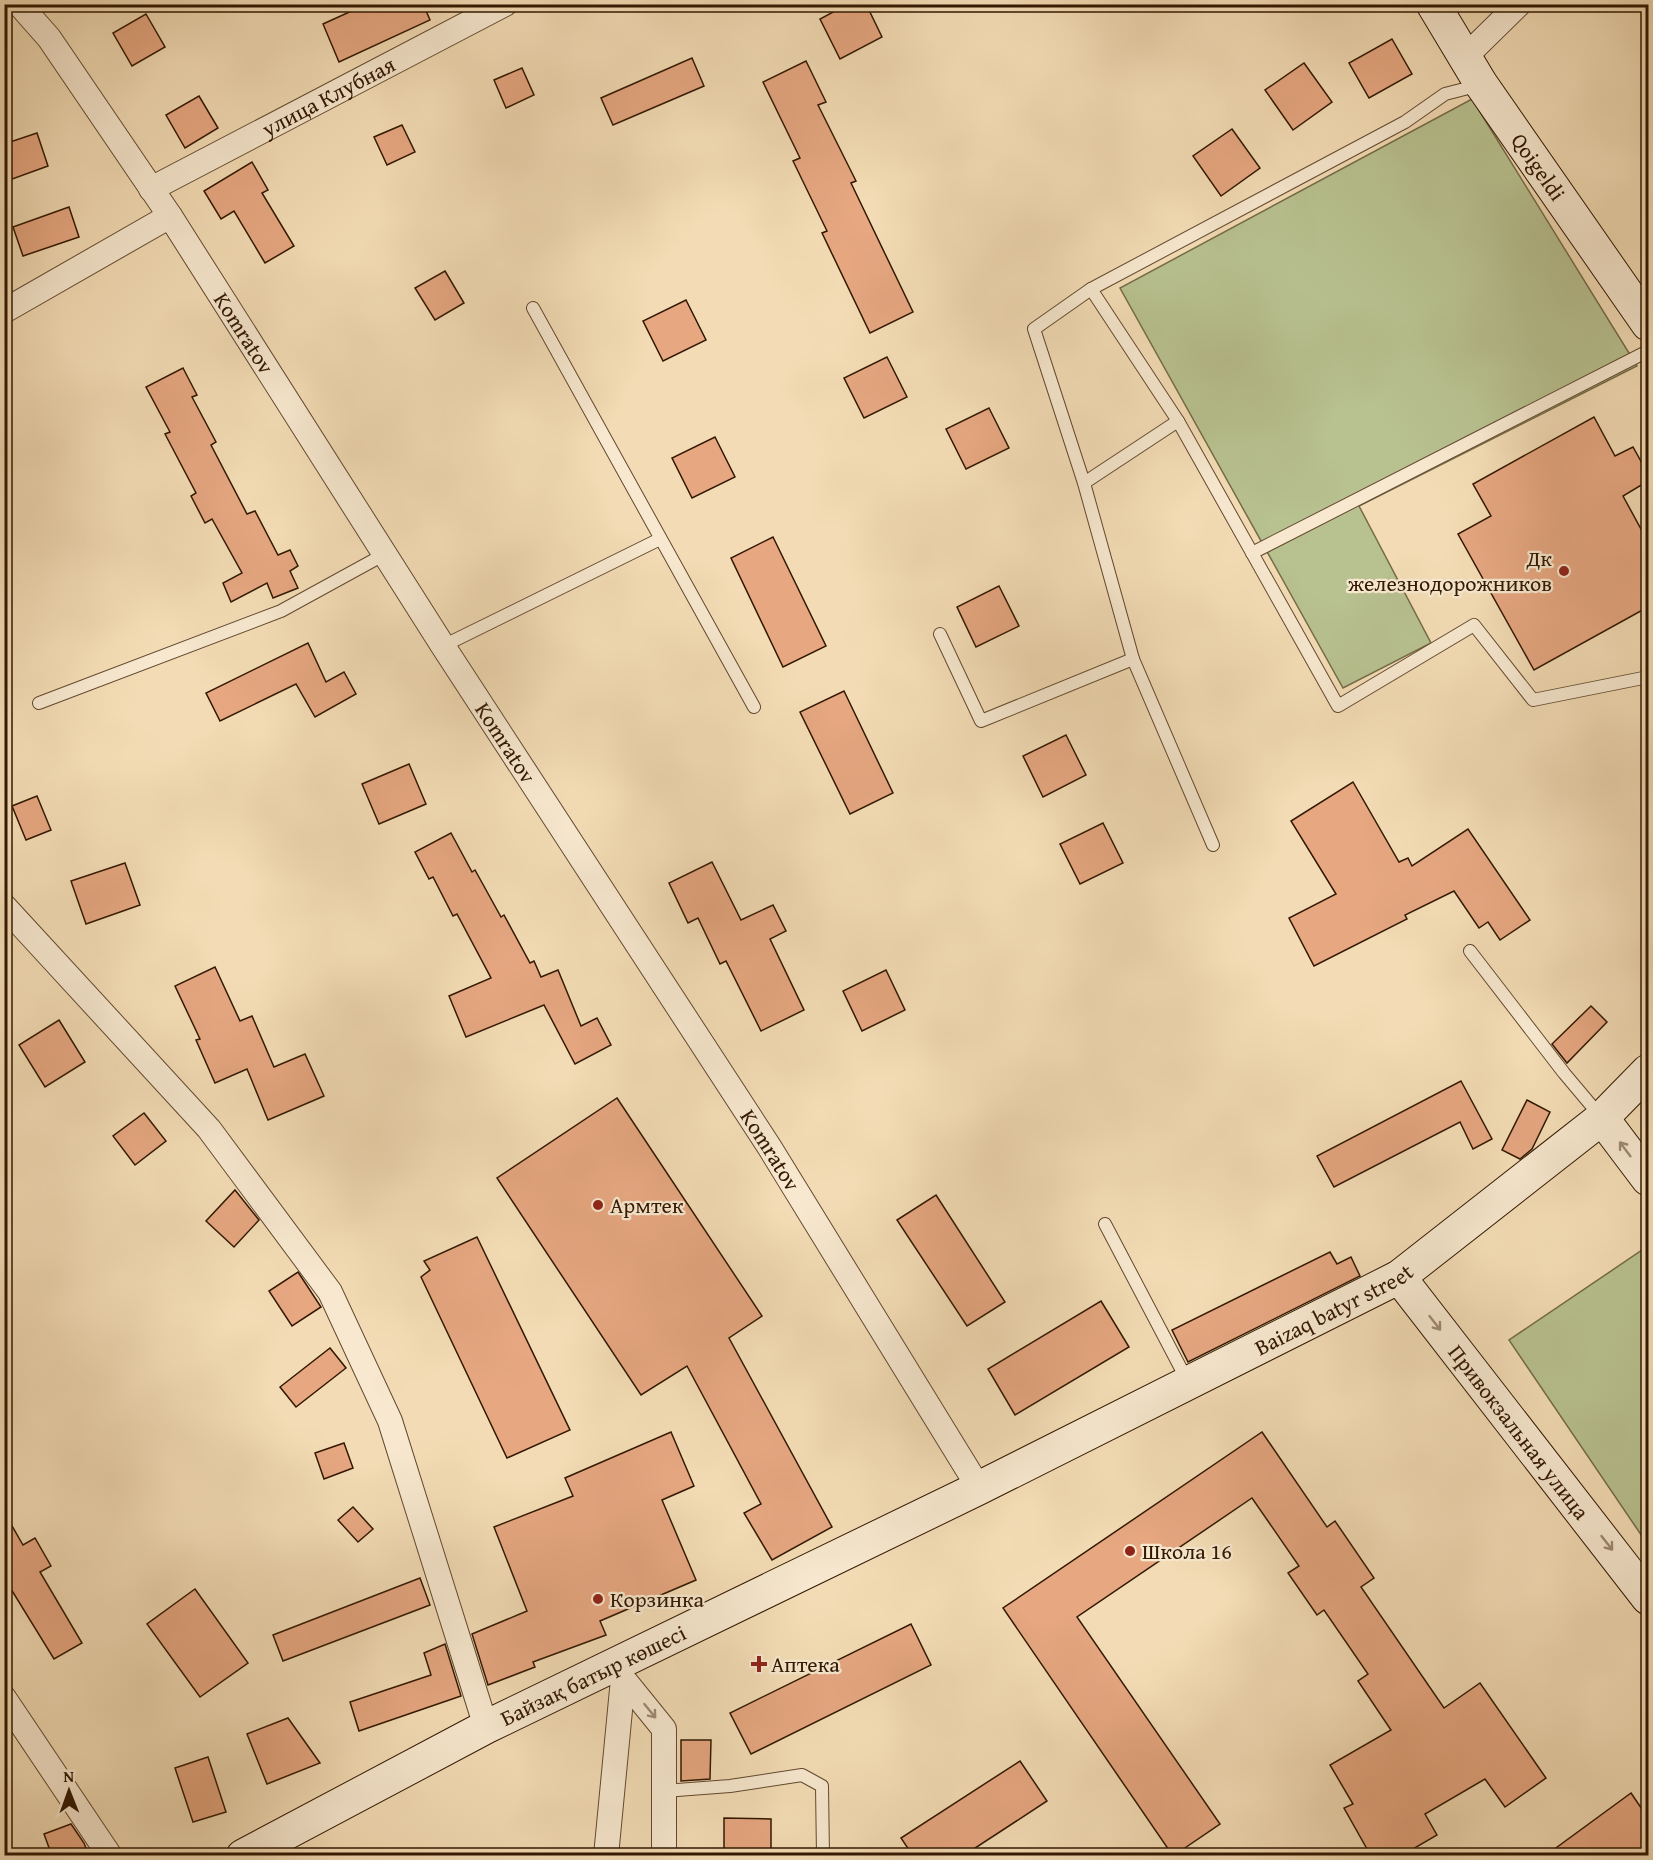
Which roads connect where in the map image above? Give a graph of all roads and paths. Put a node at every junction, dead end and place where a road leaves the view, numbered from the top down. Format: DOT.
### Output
graph roads {
  1 [pos="19,4"];
  2 [pos="506,4"];
  3 [pos="1433,4"];
  4 [pos="1519,4"];
  5 [pos="1473,71"];
  6 [pos="151,189"];
  7 [pos="170,216"];
  8 [pos="1091,289"];
  9 [pos="533,308"];
  10 [pos="4,311"];
  11 [pos="1648,324"];
  12 [pos="1648,351"];
  13 [pos="1178,421"];
  14 [pos="1084,483"];
  15 [pos="660,539"];
  16 [pos="1252,553"];
  17 [pos="385,554"];
  18 [pos="940,634"];
  19 [pos="443,646"];
  20 [pos="1133,659"];
  21 [pos="1648,677"];
  22 [pos="39,703"];
  23 [pos="754,707"];
  24 [pos="1213,845"];
  25 [pos="4,906"];
  26 [pos="1470,951"];
  27 [pos="1648,1071"];
  28 [pos="1602,1118"];
  29 [pos="1648,1179"];
  30 [pos="1105,1224"];
  31 [pos="1399,1277"];
  32 [pos="1189,1383"];
  33 [pos="979,1488"];
  34 [pos="1646,1589"];
  35 [pos="618,1672"];
  36 [pos="4,1698"];
  37 [pos="486,1727"];
  38 [pos="664,1791"];
  39 [pos="110,1856"];
  40 [pos="243,1856"];
  41 [pos="606,1856"];
  42 [pos="664,1856"];
  43 [pos="823,1856"];
  1 -- 6 [label="street, Komratov"];
  2 -- 6 [label="street, улица Клубная"];
  3 -- 5 [label="main road, Qoigeldi"];
  4 -- 5 [label="street"];
  5 -- 8 [label="lane"];
  5 -- 11 [label="main road, Qoigeldi"];
  6 -- 7 [label="street, Komratov"];
  7 -- 10 [label="street"];
  7 -- 17 [label="street, Komratov"];
  8 -- 13 [label="lane"];
  8 -- 14 [label="lane"];
  9 -- 15 [label="lane"];
  12 -- 16 [label="lane"];
  13 -- 14 [label="lane"];
  13 -- 16 [label="lane"];
  14 -- 20 [label="lane"];
  15 -- 19 [label="lane"];
  15 -- 23 [label="lane"];
  16 -- 21 [label="lane"];
  17 -- 19 [label="street, Komratov"];
  17 -- 22 [label="lane"];
  18 -- 20 [label="lane"];
  19 -- 33 [label="street, Komratov"];
  20 -- 24 [label="lane"];
  25 -- 37 [label="street"];
  26 -- 28 [label="lane"];
  27 -- 28 [label="main road, Baizaq batyr street"];
  29 -- 28 [label="main road, one-way"];
  28 -- 31 [label="main road, Baizaq batyr street"];
  30 -- 32 [label="lane"];
  31 -- 32 [label="main road, Baizaq batyr street"];
  31 -- 34 [label="main road, Привокзальная улица, one-way"];
  32 -- 33 [label="main road, Baizaq batyr street"];
  33 -- 35 [label="main road, Байзақ батыр көшесі"];
  35 -- 37 [label="main road, Байзақ батыр көшесі"];
  35 -- 38 [label="street, one-way"];
  35 -- 41 [label="street"];
  36 -- 39 [label="street"];
  37 -- 40 [label="main road, Байзақ батыр көшесі"];
  38 -- 42 [label="street"];
  38 -- 43 [label="lane"];
}
